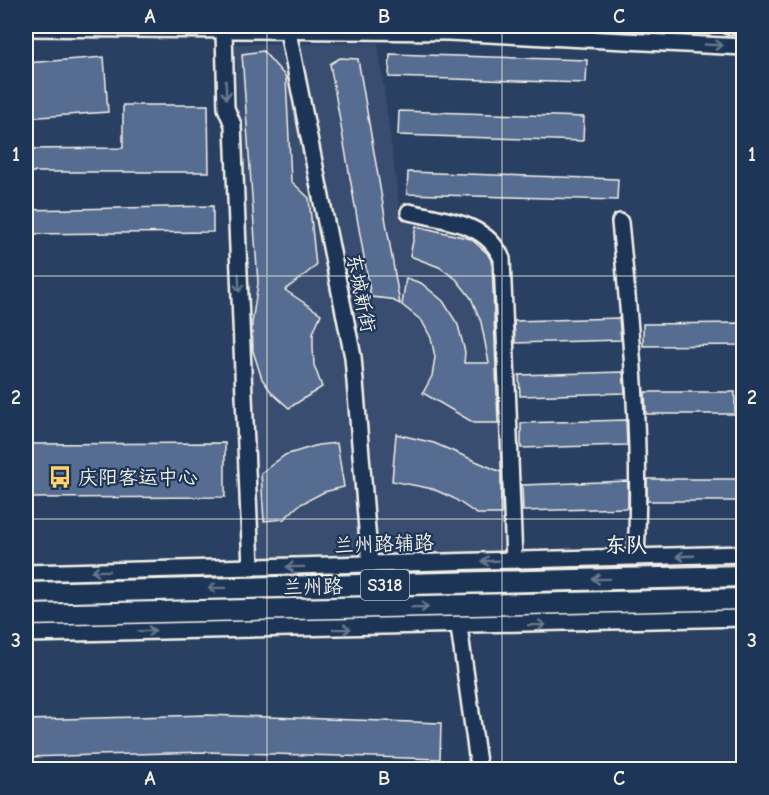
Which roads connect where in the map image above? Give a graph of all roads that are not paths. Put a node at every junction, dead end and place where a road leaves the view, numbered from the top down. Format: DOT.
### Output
graph roads {
  1 [pos="728,26"];
  2 [pos="744,26"];
  3 [pos="26,28"];
  4 [pos="224,31"];
  5 [pos="288,32"];
  6 [pos="744,46"];
  7 [pos="409,212"];
  8 [pos="620,222"];
  9 [pos="744,554"];
  10 [pos="636,557"];
  11 [pos="514,560"];
  12 [pos="370,566"];
  13 [pos="251,568"];
  14 [pos="26,573"];
  15 [pos="744,576"];
  16 [pos="26,593"];
  17 [pos="744,599"];
  18 [pos="26,615"];
  19 [pos="744,618"];
  20 [pos="459,627"];
  21 [pos="26,634"];
  22 [pos="479,770"];
  1 -- 2 [label="street"];
  3 -- 4 [label="street"];
  4 -- 5 [label="street"];
  4 -- 13 [label="street, one-way"];
  5 -- 6 [label="street, one-way"];
  5 -- 12 [label="street, 东城新街"];
  7 -- 11 [label="street"];
  8 -- 10 [label="street"];
  9 -- 10 [label="street, 兰州路辅路, one-way"];
  10 -- 11 [label="street, 兰州路辅路"];
  11 -- 12 [label="street, 兰州路辅路, one-way"];
  12 -- 13 [label="street, 兰州路辅路, one-way"];
  13 -- 14 [label="street, 兰州路辅路, one-way"];
  15 -- 16 [label="main road, 兰州路 / S318, one-way"];
  18 -- 17 [label="main road, 兰州路 / S318, one-way"];
  20 -- 19 [label="street, one-way"];
  21 -- 20 [label="street, one-way"];
  20 -- 22 [label="street"];
}
